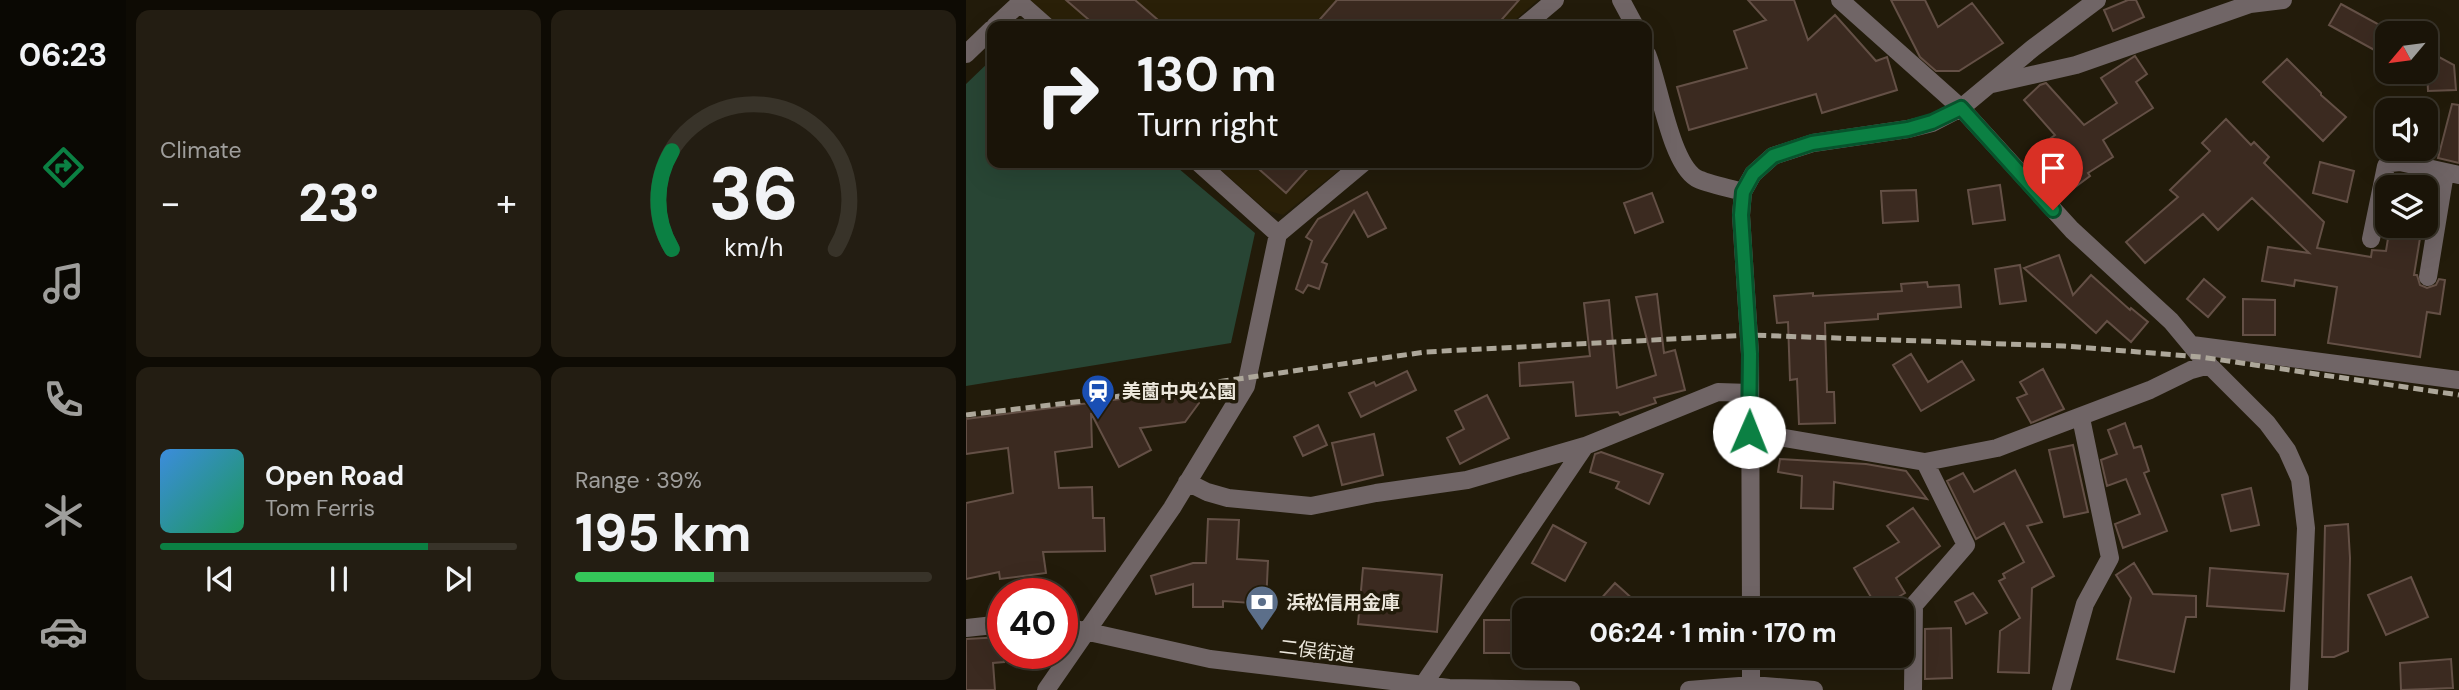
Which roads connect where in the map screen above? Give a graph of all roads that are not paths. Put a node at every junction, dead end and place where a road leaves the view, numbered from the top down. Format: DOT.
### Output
graph roads {
  1 [pos="1555,0"];
  2 [pos="1621,0"];
  3 [pos="1840,0"];
  4 [pos="2097,0"];
  5 [pos="2283,0"];
  6 [pos="1018,1"];
  7 [pos="1000,21"];
  8 [pos="1040,21"];
  9 [pos="1530,21"];
  10 [pos="1632,21"];
  11 [pos="987,34"];
  12 [pos="966,54"];
  13 [pos="1652,72"];
  14 [pos="1988,85"];
  15 [pos="1961,108"];
  16 [pos="1205,168"];
  17 [pos="1357,168"];
  18 [pos="2452,174"];
  19 [pos="1743,192"];
  20 [pos="1278,234"];
  21 [pos="2371,239"];
  22 [pos="2428,277"];
  23 [pos="2192,345"];
  24 [pos="2209,365"];
  25 [pos="2459,380"];
  26 [pos="1750,393"];
  27 [pos="2081,418"];
  28 [pos="1749,432"];
  29 [pos="1585,446"];
  30 [pos="1925,462"];
  31 [pos="1187,482"];
  32 [pos="1751,598"];
  33 [pos="987,626"];
  34 [pos="966,628"];
  35 [pos="1078,629"];
  36 [pos="1086,631"];
  37 [pos="1751,668"];
  38 [pos="1423,685"];
  39 [pos="1751,687"];
  40 [pos="1494,689"];
  41 [pos="1046,690"];
  42 [pos="1571,690"];
  43 [pos="1689,690"];
  44 [pos="1814,690"];
  45 [pos="1913,690"];
  46 [pos="2061,690"];
  47 [pos="2299,690"];
  1 -- 9 [label="street"];
  2 -- 10 [label="street"];
  3 -- 15 [label="street"];
  4 -- 14 [label="street"];
  5 -- 14 [label="street"];
  6 -- 7 [label="street"];
  6 -- 8 [label="street"];
  11 -- 12 [label="street"];
  13 -- 19 [label="street"];
  14 -- 15 [label="street"];
  15 -- 19 [label="street"];
  15 -- 23 [label="street"];
  16 -- 20 [label="street"];
  17 -- 20 [label="street"];
  18 -- 21 [label="street"];
  18 -- 22 [label="street"];
  19 -- 26 [label="street"];
  20 -- 31 [label="street"];
  23 -- 24 [label="street"];
  23 -- 25 [label="street"];
  24 -- 27 [label="street"];
  24 -- 47 [label="street"];
  26 -- 28 [label="street"];
  26 -- 29 [label="street"];
  27 -- 30 [label="street"];
  27 -- 46 [label="street"];
  28 -- 30 [label="street"];
  28 -- 32 [label="street"];
  29 -- 31 [label="street"];
  29 -- 38 [label="street"];
  30 -- 45 [label="street"];
  31 -- 36 [label="street"];
  33 -- 34 [label="street"];
  35 -- 36 [label="street, 二俣街道"];
  36 -- 38 [label="street, 二俣街道"];
  36 -- 41 [label="street"];
  37 -- 39 [label="street"];
  38 -- 40 [label="street, 二俣街道"];
  39 -- 43 [label="street"];
  39 -- 44 [label="street"];
  40 -- 42 [label="street, 二俣街道"];
}
